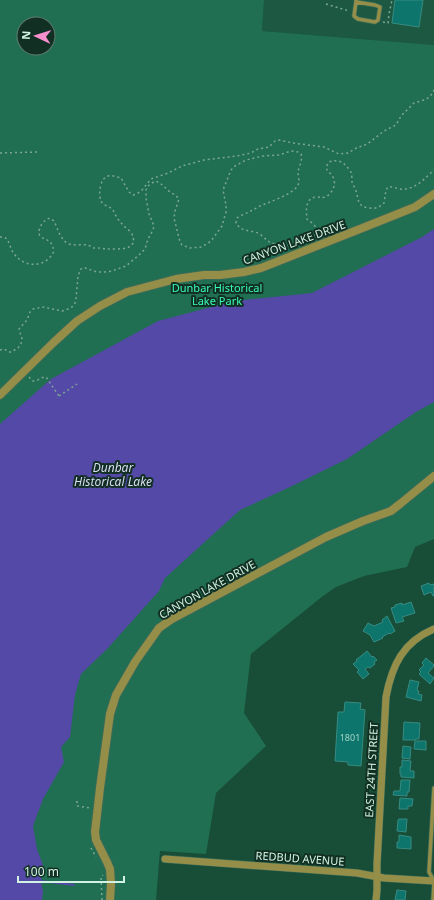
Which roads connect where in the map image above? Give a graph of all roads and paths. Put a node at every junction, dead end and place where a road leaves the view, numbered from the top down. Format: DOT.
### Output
graph roads {
  1 [pos="392,0"];
  2 [pos="356,1"];
  3 [pos="326,4"];
  4 [pos="353,13"];
  5 [pos="381,21"];
  6 [pos="434,90"];
  7 [pos="39,152"];
  8 [pos="0,153"];
  9 [pos="434,170"];
  10 [pos="434,194"];
  11 [pos="0,237"];
  12 [pos="303,243"];
  13 [pos="297,245"];
  14 [pos="0,350"];
  15 [pos="25,371"];
  16 [pos="77,384"];
  17 [pos="0,395"];
  18 [pos="59,396"];
  19 [pos="57,398"];
  20 [pos="434,476"];
  21 [pos="434,629"];
  22 [pos="434,788"];
  23 [pos="165,859"];
  24 [pos="104,873"];
  25 [pos="377,876"];
  26 [pos="434,882"];
  27 [pos="102,900"];
  28 [pos="110,900"];
  29 [pos="376,900"];
  30 [pos="433,900"];
  1 -- 5 [label="path"];
  2 -- 2 [label="lane"];
  3 -- 4 [label="path"];
  6 -- 11 [label="path"];
  7 -- 8 [label="path"];
  9 -- 12 [label="path"];
  10 -- 15 [label="street, CANYON LAKE DRIVE"];
  13 -- 14 [label="path"];
  15 -- 17 [label="street, CANYON LAKE DRIVE"];
  15 -- 18 [label="path"];
  16 -- 18 [label="path"];
  18 -- 19 [label="path"];
  20 -- 28 [label="street, CANYON LAKE DRIVE"];
  21 -- 25 [label="street, EAST 24TH STREET"];
  22 -- 26 [label="lane"];
  23 -- 25 [label="street, REDBUD AVENUE"];
  24 -- 27 [label="path"];
  25 -- 26 [label="street, REDBUD AVENUE"];
  25 -- 29 [label="street, EAST 24TH STREET"];
  26 -- 30 [label="lane"];
}
